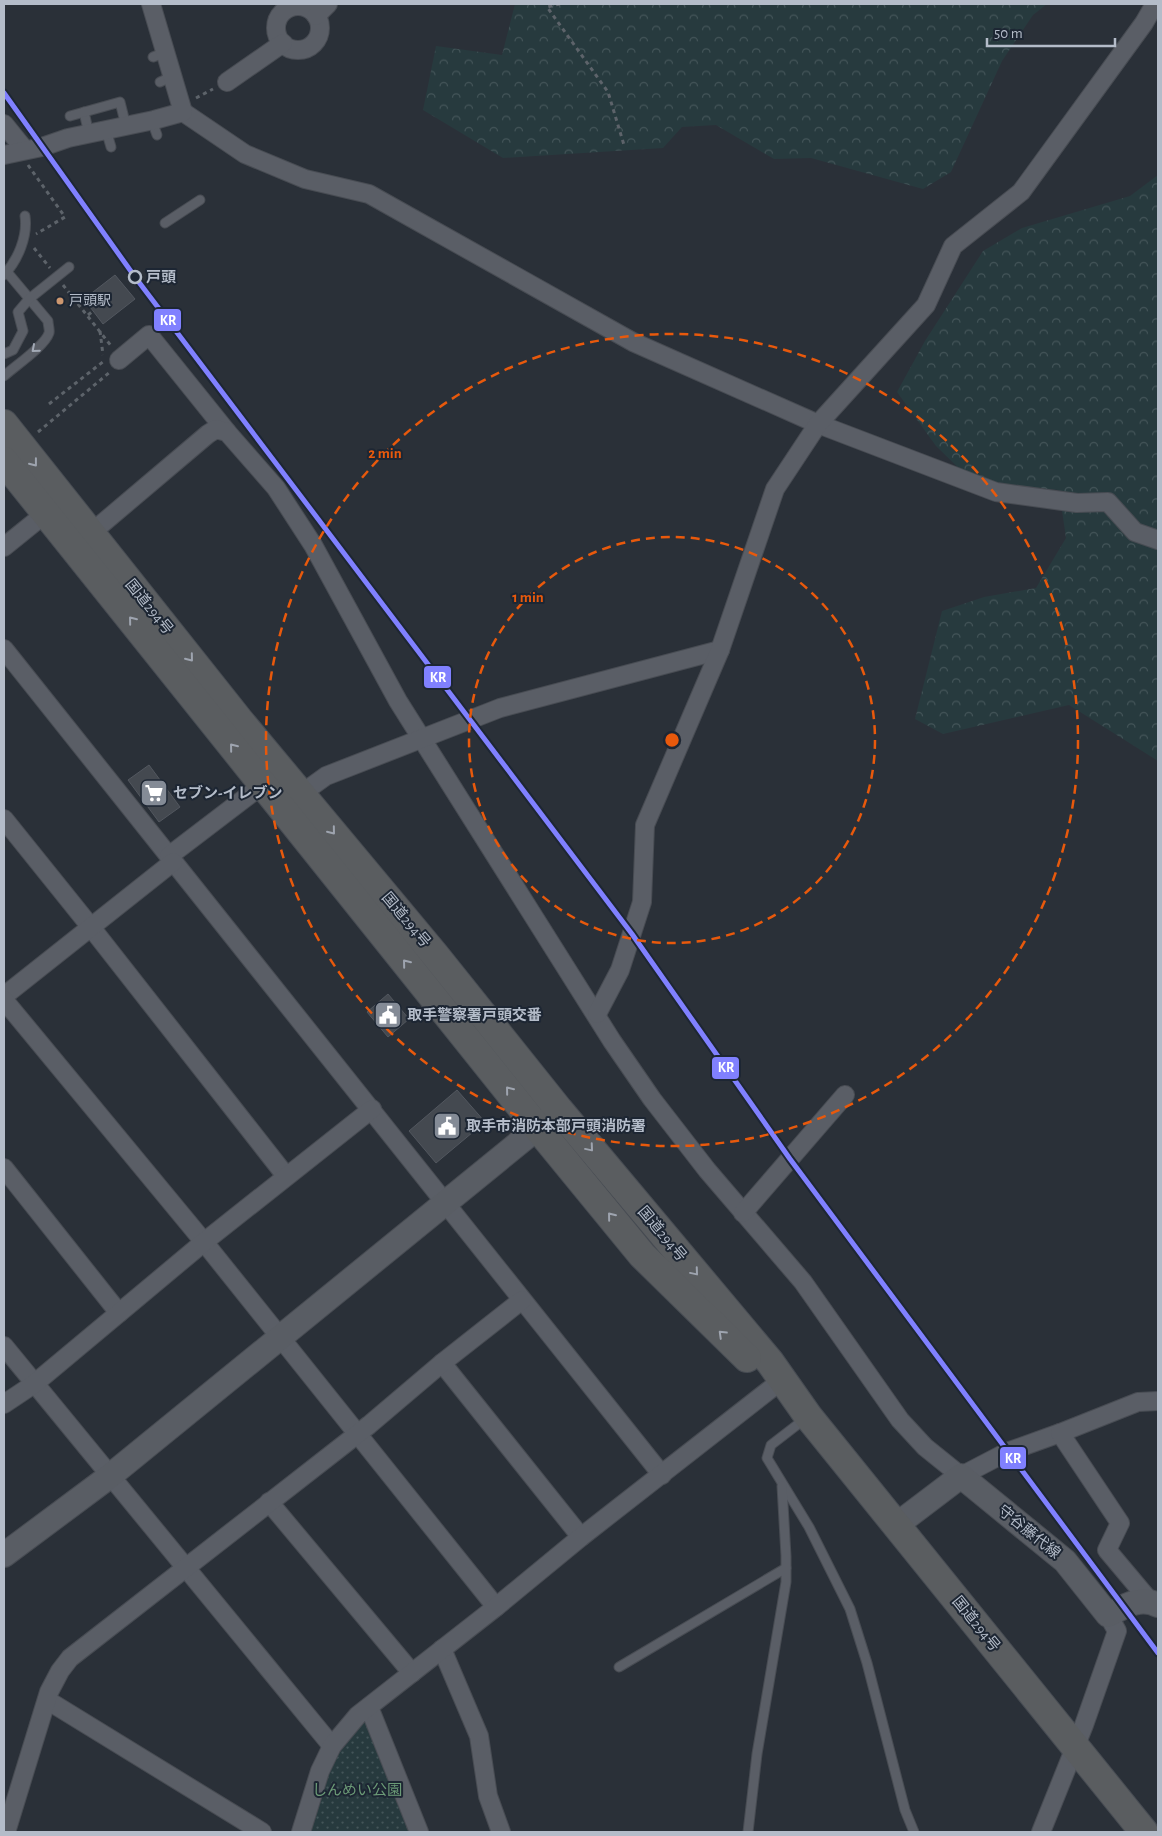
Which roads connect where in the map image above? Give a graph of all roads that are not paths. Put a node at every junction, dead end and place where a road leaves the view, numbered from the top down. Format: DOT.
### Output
graph roads {
  1 [pos="151,4"];
  2 [pos="1155,4"];
  3 [pos="322,10"];
  4 [pos="283,43"];
  5 [pos="227,82"];
  6 [pos="182,107"];
  7 [pos="84,112"];
  8 [pos="70,116"];
  9 [pos="4,124"];
  10 [pos="126,126"];
  11 [pos="102,137"];
  12 [pos="25,150"];
  13 [pos="4,155"];
  14 [pos="200,200"];
  15 [pos="25,216"];
  16 [pos="165,223"];
  17 [pos="69,267"];
  18 [pos="5,273"];
  19 [pos="29,299"];
  20 [pos="4,354"];
  21 [pos="112,360"];
  22 [pos="4,376"];
  23 [pos="4,424"];
  24 [pos="818,424"];
  25 [pos="228,432"];
  26 [pos="4,461"];
  27 [pos="46,513"];
  28 [pos="1158,540"];
  29 [pos="82,541"];
  30 [pos="4,547"];
  31 [pos="4,649"];
  32 [pos="720,650"];
  33 [pos="420,738"];
  34 [pos="264,785"];
  35 [pos="301,794"];
  36 [pos="4,819"];
  37 [pos="171,859"];
  38 [pos="90,926"];
  39 [pos="4,996"];
  40 [pos="4,1000"];
  41 [pos="597,1014"];
  42 [pos="845,1095"];
  43 [pos="372,1109"];
  44 [pos="559,1110"];
  45 [pos="537,1127"];
  46 [pos="4,1168"];
  47 [pos="286,1176"];
  48 [pos="446,1203"];
  49 [pos="742,1213"];
  50 [pos="204,1242"];
  51 [pos="522,1300"];
  52 [pos="119,1313"];
  53 [pos="280,1337"];
  54 [pos="4,1346"];
  55 [pos="442,1363"];
  56 [pos="779,1383"];
  57 [pos="34,1384"];
  58 [pos="1158,1401"];
  59 [pos="4,1404"];
  60 [pos="808,1416"];
  61 [pos="1060,1433"];
  62 [pos="358,1434"];
  63 [pos="662,1475"];
  64 [pos="110,1476"];
  65 [pos="960,1476"];
  66 [pos="782,1483"];
  67 [pos="269,1502"];
  68 [pos="895,1526"];
  69 [pos="581,1537"];
  70 [pos="4,1555"];
  71 [pos="186,1567"];
  72 [pos="786,1568"];
  73 [pos="1154,1602"];
  74 [pos="496,1607"];
  75 [pos="1108,1615"];
  76 [pos="442,1649"];
  77 [pos="619,1667"];
  78 [pos="412,1673"];
  79 [pos="46,1700"];
  80 [pos="368,1707"];
  81 [pos="332,1746"];
  82 [pos="1075,1746"];
  83 [pos="6,1832"];
  84 [pos="262,1832"];
  85 [pos="301,1832"];
  86 [pos="419,1832"];
  87 [pos="501,1832"];
  88 [pos="748,1832"];
  89 [pos="914,1832"];
  90 [pos="1041,1832"];
  91 [pos="1144,1832"];
  1 -- 6 [label="street"];
  2 -- 24 [label="street"];
  3 -- 4 [label="street"];
  3 -- 4 [label="street"];
  4 -- 5 [label="street"];
  6 -- 10 [label="street"];
  6 -- 24 [label="street"];
  7 -- 8 [label="lane"];
  7 -- 10 [label="lane"];
  7 -- 11 [label="lane"];
  9 -- 12 [label="street"];
  10 -- 11 [label="street"];
  11 -- 12 [label="street"];
  12 -- 13 [label="street"];
  14 -- 16 [label="lane"];
  15 -- 18 [label="lane"];
  17 -- 19 [label="lane"];
  18 -- 19 [label="lane"];
  19 -- 20 [label="lane"];
  19 -- 22 [label="lane, one-way"];
  21 -- 25 [label="street"];
  23 -- 29 [label="highway, 国道294号, one-way"];
  24 -- 28 [label="street"];
  24 -- 32 [label="street"];
  25 -- 29 [label="street"];
  25 -- 33 [label="street"];
  26 -- 27 [label="highway, 国道294号"];
  27 -- 29 [label="highway, 国道294号"];
  27 -- 30 [label="street"];
  34 -- 29 [label="highway, 国道294号, one-way"];
  29 -- 35 [label="highway, 国道294号, one-way"];
  31 -- 37 [label="street"];
  32 -- 33 [label="street"];
  32 -- 41 [label="street"];
  33 -- 35 [label="street"];
  33 -- 41 [label="street"];
  34 -- 37 [label="street"];
  45 -- 34 [label="highway, 国道294号, one-way"];
  35 -- 44 [label="highway, 国道294号, one-way"];
  36 -- 38 [label="street"];
  37 -- 38 [label="street"];
  37 -- 43 [label="street"];
  38 -- 39 [label="street"];
  38 -- 47 [label="street"];
  40 -- 50 [label="street"];
  41 -- 49 [label="street"];
  42 -- 49 [label="street"];
  43 -- 47 [label="street"];
  43 -- 48 [label="street"];
  44 -- 45 [label="street"];
  44 -- 56 [label="highway, 国道294号, one-way"];
  45 -- 48 [label="street"];
  56 -- 45 [label="highway, 国道294号, one-way"];
  46 -- 52 [label="street"];
  47 -- 50 [label="street"];
  48 -- 51 [label="street"];
  48 -- 53 [label="street"];
  49 -- 65 [label="street"];
  50 -- 52 [label="street"];
  50 -- 53 [label="street"];
  51 -- 55 [label="street"];
  51 -- 63 [label="street"];
  52 -- 57 [label="street"];
  53 -- 62 [label="street"];
  53 -- 64 [label="street"];
  54 -- 57 [label="street"];
  55 -- 62 [label="street"];
  55 -- 69 [label="street"];
  56 -- 60 [label="highway, 国道294号"];
  56 -- 63 [label="street"];
  57 -- 59 [label="street"];
  57 -- 64 [label="street"];
  58 -- 61 [label="street"];
  60 -- 66 [label="lane"];
  60 -- 68 [label="highway, 国道294号"];
  61 -- 65 [label="street"];
  61 -- 73 [label="street"];
  62 -- 67 [label="street"];
  62 -- 74 [label="street"];
  63 -- 69 [label="street"];
  64 -- 70 [label="street"];
  64 -- 71 [label="street"];
  65 -- 68 [label="street"];
  65 -- 75 [label="street, 守谷藤代線"];
  66 -- 72 [label="lane"];
  66 -- 89 [label="lane"];
  67 -- 71 [label="street"];
  67 -- 78 [label="street"];
  68 -- 82 [label="highway, 国道294号"];
  69 -- 74 [label="street"];
  71 -- 79 [label="street"];
  71 -- 81 [label="street"];
  72 -- 77 [label="lane"];
  72 -- 88 [label="lane"];
  73 -- 75 [label="street"];
  74 -- 76 [label="street"];
  75 -- 82 [label="street"];
  76 -- 78 [label="street"];
  76 -- 87 [label="street"];
  78 -- 80 [label="street"];
  79 -- 83 [label="street"];
  79 -- 84 [label="street"];
  80 -- 81 [label="street"];
  80 -- 86 [label="street"];
  81 -- 85 [label="street"];
  82 -- 90 [label="street"];
  82 -- 91 [label="highway, 国道294号"];
}
